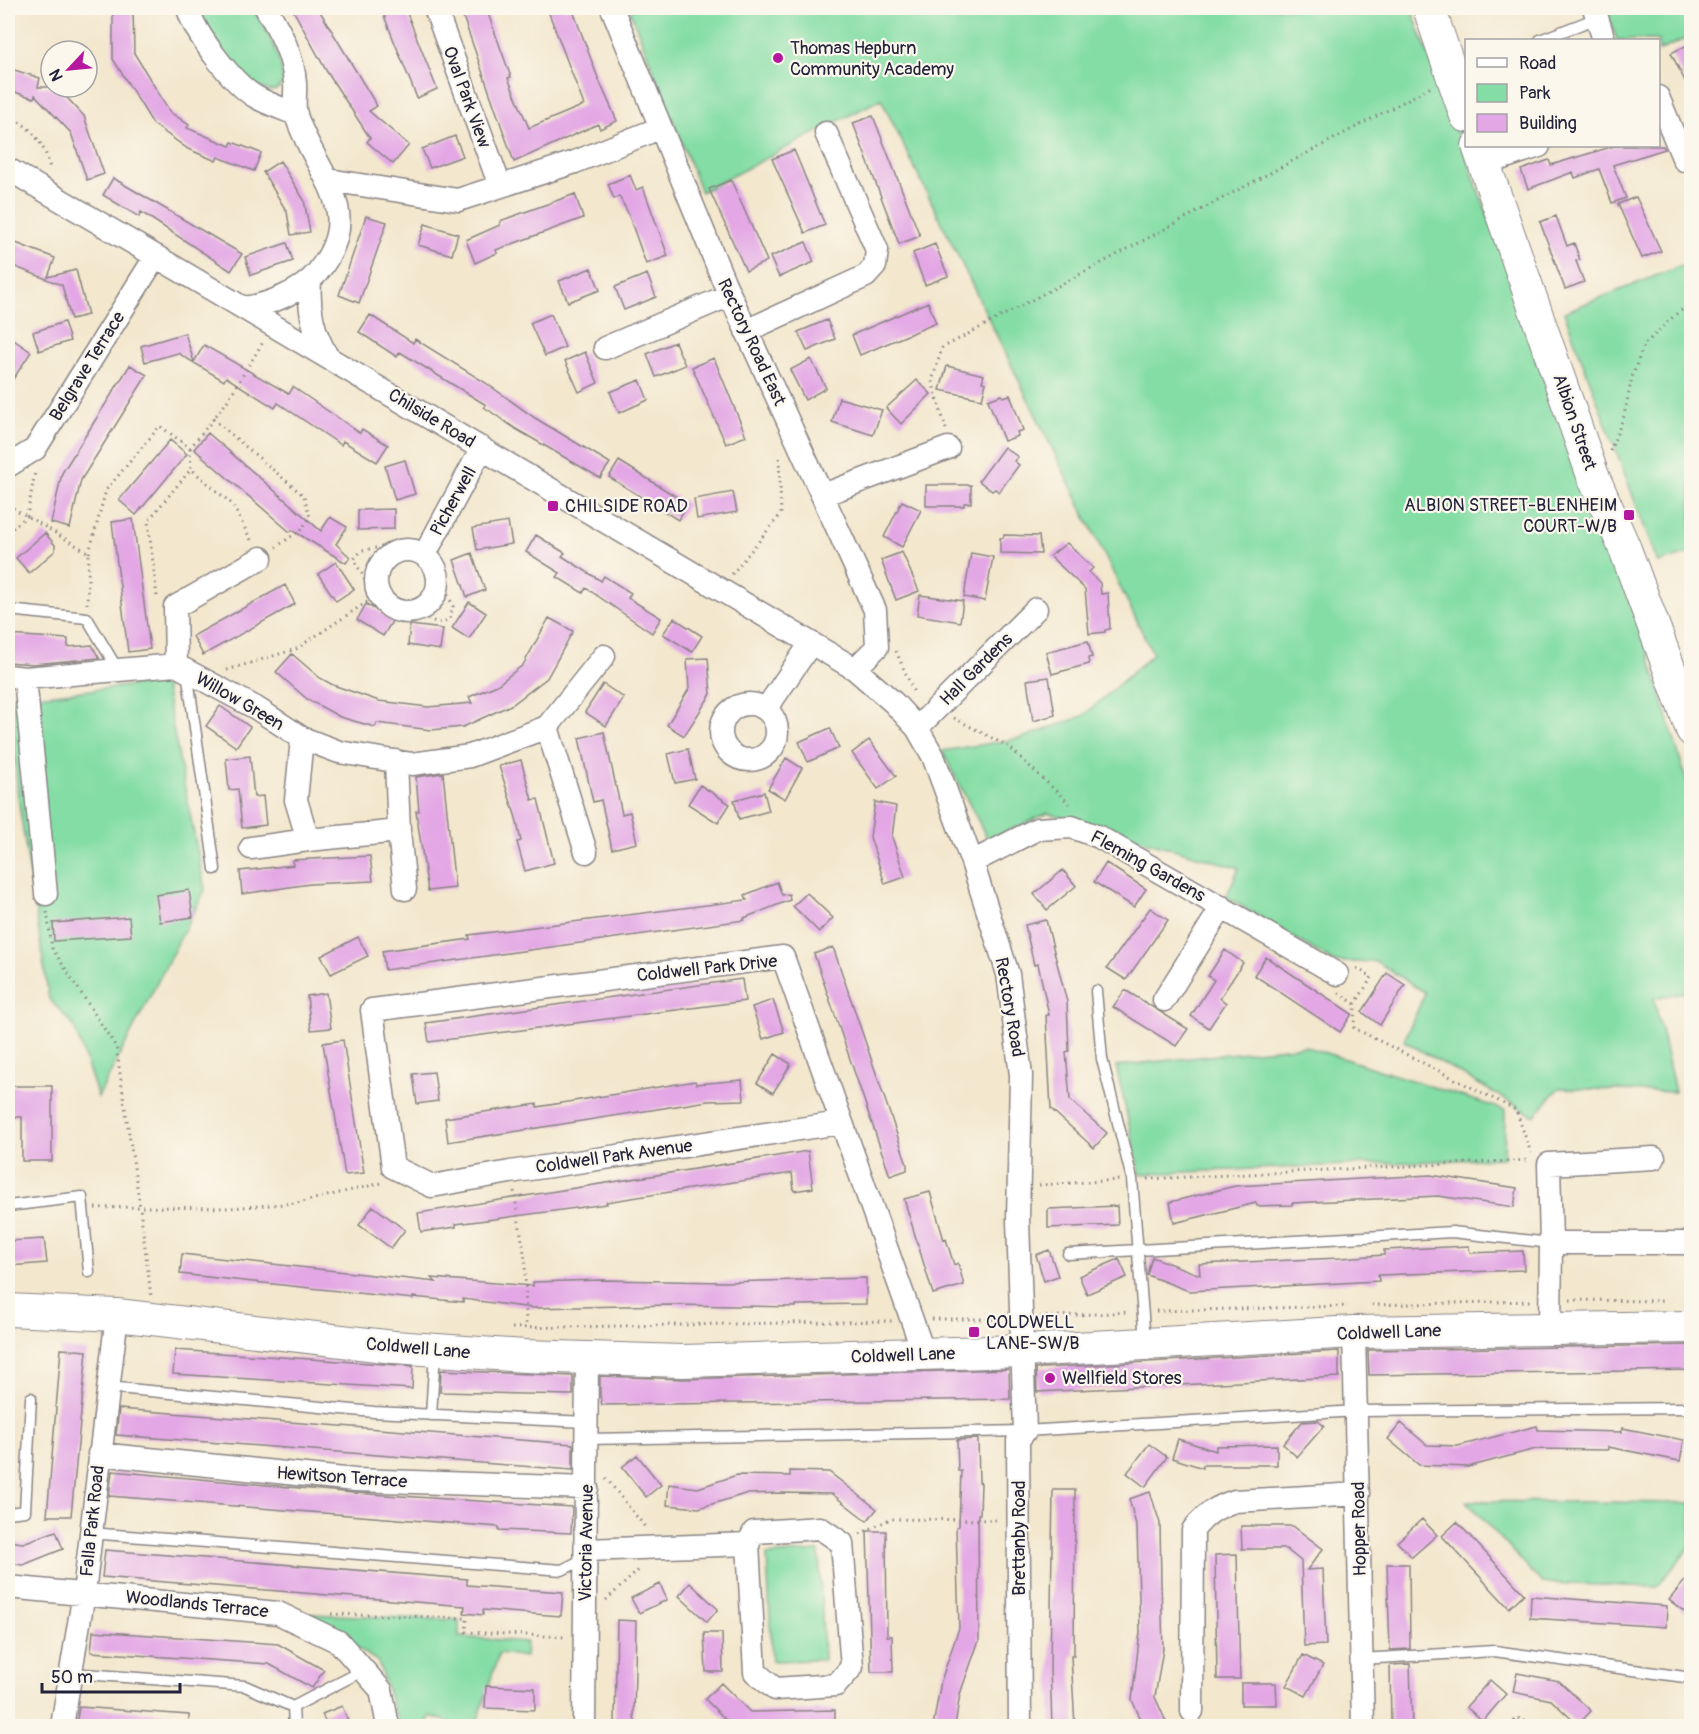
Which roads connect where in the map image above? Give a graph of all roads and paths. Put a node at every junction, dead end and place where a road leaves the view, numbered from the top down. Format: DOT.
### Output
graph roads {
  1 [pos="188,8"];
  2 [pos="266,8"];
  3 [pos="435,8"];
  4 [pos="612,8"];
  5 [pos="1429,8"];
  6 [pos="1595,13"];
  7 [pos="1542,39"];
  8 [pos="1604,39"];
  9 [pos="1433,86"];
  10 [pos="1660,100"];
  11 [pos="1465,110"];
  12 [pos="296,114"];
  13 [pos="8,117"];
  14 [pos="660,128"];
  15 [pos="826,133"];
  16 [pos="1533,147"];
  17 [pos="1482,155"];
  18 [pos="1692,158"];
  19 [pos="8,169"];
  20 [pos="328,180"];
  21 [pos="500,186"];
  22 [pos="54,196"];
  23 [pos="156,256"];
  24 [pos="310,281"];
  25 [pos="730,295"];
  26 [pos="1692,303"];
  27 [pos="244,308"];
  28 [pos="273,324"];
  29 [pos="746,331"];
  30 [pos="605,348"];
  31 [pos="327,357"];
  32 [pos="213,419"];
  33 [pos="789,424"];
  34 [pos="190,448"];
  35 [pos="482,448"];
  36 [pos="948,448"];
  37 [pos="35,449"];
  38 [pos="8,466"];
  39 [pos="191,469"];
  40 [pos="1593,476"];
  41 [pos="823,495"];
  42 [pos="8,505"];
  43 [pos="27,516"];
  44 [pos="8,532"];
  45 [pos="414,551"];
  46 [pos="89,553"];
  47 [pos="261,558"];
  48 [pos="439,575"];
  49 [pos="720,589"];
  50 [pos="379,594"];
  51 [pos="175,607"];
  52 [pos="1036,609"];
  53 [pos="8,610"];
  54 [pos="418,611"];
  55 [pos="87,618"];
  56 [pos="811,643"];
  57 [pos="894,646"];
  58 [pos="604,656"];
  59 [pos="176,665"];
  60 [pos="855,669"];
  61 [pos="118,670"];
  62 [pos="16,677"];
  63 [pos="200,678"];
  64 [pos="936,708"];
  65 [pos="766,710"];
  66 [pos="547,727"];
  67 [pos="916,728"];
  68 [pos="1692,730"];
  69 [pos="302,738"];
  70 [pos="396,761"];
  71 [pos="399,831"];
  72 [pos="1099,837"];
  73 [pos="308,840"];
  74 [pos="251,848"];
  75 [pos="586,852"];
  76 [pos="972,862"];
  77 [pos="215,869"];
  78 [pos="405,889"];
  79 [pos="46,894"];
  80 [pos="1222,907"];
  81 [pos="1337,974"];
  82 [pos="1096,991"];
  83 [pos="1164,1000"];
  84 [pos="1355,1004"];
  85 [pos="840,1123"];
  86 [pos="1654,1158"];
  87 [pos="393,1167"];
  88 [pos="510,1172"];
  89 [pos="1132,1179"];
  90 [pos="1019,1186"];
  91 [pos="82,1197"];
  92 [pos="8,1206"];
  93 [pos="140,1207"];
  94 [pos="1551,1243"];
  95 [pos="1692,1243"];
  96 [pos="1137,1249"];
  97 [pos="1068,1254"];
  98 [pos="89,1272"];
  99 [pos="1668,1301"];
  100 [pos="1370,1305"];
  101 [pos="129,1306"];
  102 [pos="8,1310"];
  103 [pos="1143,1311"];
  104 [pos="1550,1314"];
  105 [pos="1022,1318"];
  106 [pos="1356,1319"];
  107 [pos="912,1320"];
  108 [pos="505,1328"];
  109 [pos="1692,1328"];
  110 [pos="526,1342"];
  111 [pos="1145,1345"];
  112 [pos="435,1350"];
  113 [pos="1023,1351"];
  114 [pos="924,1354"];
  115 [pos="586,1359"];
  116 [pos="107,1387"];
  117 [pos="31,1398"];
  118 [pos="1692,1408"];
  119 [pos="1357,1411"];
  120 [pos="431,1415"];
  121 [pos="587,1431"];
  122 [pos="1025,1431"];
  123 [pos="99,1454"];
  124 [pos="587,1478"];
  125 [pos="1359,1494"];
  126 [pos="8,1513"];
  127 [pos="1018,1520"];
  128 [pos="90,1533"];
  129 [pos="842,1543"];
  130 [pos="748,1544"];
  131 [pos="649,1548"];
  132 [pos="586,1554"];
  133 [pos="8,1587"];
  134 [pos="84,1593"];
  135 [pos="603,1602"];
  136 [pos="303,1624"];
  137 [pos="585,1638"];
  138 [pos="1361,1659"];
  139 [pos="364,1670"];
  140 [pos="71,1673"];
  141 [pos="1692,1678"];
  142 [pos="293,1707"];
  143 [pos="1192,1712"];
  144 [pos="62,1726"];
  145 [pos="294,1726"];
  146 [pos="388,1726"];
  147 [pos="584,1726"];
  148 [pos="1020,1726"];
  149 [pos="1363,1726"];
  150 [pos="1510,1726"];
  151 [pos="1544,1726"];
  1 -- 12 [label="street"];
  2 -- 12 [label="street"];
  3 -- 21 [label="street, Oval Park View"];
  4 -- 14 [label="street, Rectory Road East"];
  5 -- 11 [label="street"];
  6 -- 7 [label="lane"];
  6 -- 8 [label="street"];
  9 -- 36 [label="path"];
  10 -- 18 [label="street"];
  12 -- 20 [label="street"];
  13 -- 22 [label="path"];
  14 -- 21 [label="street"];
  14 -- 25 [label="street, Rectory Road East"];
  15 -- 29 [label="street"];
  16 -- 17 [label="street"];
  17 -- 40 [label="street, Albion Street"];
  19 -- 22 [label="street, Chilside Road"];
  20 -- 21 [label="street"];
  20 -- 24 [label="street"];
  22 -- 23 [label="street, Chilside Road"];
  23 -- 27 [label="street, Chilside Road"];
  23 -- 37 [label="street, Belgrave Terrace"];
  24 -- 27 [label="street"];
  24 -- 31 [label="street"];
  25 -- 29 [label="street, Rectory Road East"];
  25 -- 30 [label="street"];
  26 -- 40 [label="path"];
  27 -- 28 [label="street, Chilside Road"];
  28 -- 31 [label="street, Chilside Road"];
  28 -- 32 [label="path"];
  29 -- 33 [label="street, Rectory Road East"];
  31 -- 35 [label="street, Chilside Road"];
  32 -- 34 [label="path"];
  32 -- 47 [label="path"];
  33 -- 41 [label="street, Rectory Road East"];
  33 -- 49 [label="path"];
  34 -- 39 [label="path"];
  34 -- 46 [label="path"];
  35 -- 45 [label="street, Picherwell"];
  35 -- 49 [label="street, Chilside Road"];
  36 -- 41 [label="street"];
  37 -- 38 [label="street, Belgrave Terrace"];
  37 -- 43 [label="path"];
  39 -- 47 [label="path"];
  39 -- 51 [label="path"];
  40 -- 68 [label="street, Albion Street"];
  41 -- 60 [label="street, Rectory Road East"];
  42 -- 43 [label="path"];
  43 -- 44 [label="path"];
  43 -- 46 [label="path"];
  45 -- 48 [label="street, Picherwell"];
  45 -- 50 [label="street, Picherwell"];
  45 -- 50 [label="path"];
  46 -- 55 [label="path"];
  47 -- 51 [label="street"];
  48 -- 54 [label="street"];
  48 -- 54 [label="path"];
  49 -- 56 [label="street, Chilside Road"];
  50 -- 54 [label="street"];
  50 -- 63 [label="path"];
  51 -- 59 [label="street"];
  52 -- 64 [label="street, Hall Gardens"];
  53 -- 55 [label="lane"];
  55 -- 61 [label="lane"];
  56 -- 60 [label="street, Chilside Road"];
  56 -- 65 [label="street"];
  57 -- 64 [label="path"];
  58 -- 66 [label="street"];
  59 -- 61 [label="street"];
  59 -- 63 [label="street, Willow Green"];
  59 -- 77 [label="lane"];
  60 -- 67 [label="street, Rectory Road"];
  61 -- 62 [label="street"];
  62 -- 79 [label="street"];
  63 -- 69 [label="street, Willow Green"];
  64 -- 67 [label="street, Hall Gardens"];
  64 -- 72 [label="path"];
  66 -- 70 [label="street, Willow Green"];
  66 -- 75 [label="street"];
  67 -- 76 [label="street, Rectory Road"];
  69 -- 70 [label="street, Willow Green"];
  69 -- 73 [label="street, Willow Green"];
  70 -- 71 [label="street"];
  71 -- 73 [label="street"];
  71 -- 78 [label="street"];
  72 -- 76 [label="street, Fleming Gardens"];
  72 -- 80 [label="street, Fleming Gardens"];
  73 -- 74 [label="street"];
  76 -- 90 [label="street, Rectory Road"];
  79 -- 93 [label="path"];
  80 -- 81 [label="street, Fleming Gardens"];
  80 -- 83 [label="street, Fleming Gardens"];
  81 -- 84 [label="path"];
  81 -- 84 [label="path"];
  82 -- 89 [label="lane"];
  84 -- 89 [label="path"];
  85 -- 87 [label="street, Coldwell Park Drive"];
  85 -- 88 [label="street, Coldwell Park Avenue"];
  85 -- 107 [label="street, Coldwell Park Drive"];
  86 -- 94 [label="street"];
  87 -- 88 [label="street, Coldwell Park Avenue"];
  87 -- 93 [label="path"];
  88 -- 110 [label="path"];
  89 -- 90 [label="path"];
  89 -- 96 [label="lane"];
  90 -- 105 [label="street, Rectory Road"];
  91 -- 92 [label="lane"];
  91 -- 93 [label="path"];
  91 -- 98 [label="lane"];
  93 -- 101 [label="path"];
  94 -- 95 [label="street"];
  94 -- 96 [label="lane"];
  94 -- 104 [label="street"];
  96 -- 97 [label="lane"];
  96 -- 103 [label="lane"];
  99 -- 104 [label="path"];
  100 -- 104 [label="path"];
  101 -- 102 [label="street, Coldwell Lane"];
  101 -- 112 [label="street, Coldwell Lane"];
  101 -- 116 [label="street, Falla Park Road"];
  103 -- 105 [label="path"];
  103 -- 106 [label="path"];
  103 -- 111 [label="lane"];
  104 -- 106 [label="street, Coldwell Lane"];
  104 -- 109 [label="street, Coldwell Lane"];
  105 -- 107 [label="path"];
  105 -- 113 [label="street, Rectory Road"];
  106 -- 111 [label="street, Coldwell Lane"];
  106 -- 119 [label="street, Hopper Road"];
  107 -- 110 [label="path"];
  107 -- 114 [label="street, Coldwell Park Drive"];
  108 -- 110 [label="path"];
  110 -- 112 [label="street, Coldwell Lane"];
  110 -- 115 [label="street, Coldwell Lane"];
  111 -- 113 [label="street, Coldwell Lane"];
  112 -- 120 [label="lane"];
  113 -- 114 [label="street, Coldwell Lane"];
  113 -- 122 [label="street, Brettanby Road"];
  114 -- 115 [label="street, Coldwell Lane"];
  115 -- 121 [label="street, Victoria Avenue"];
  116 -- 120 [label="lane"];
  116 -- 123 [label="street, Falla Park Road"];
  117 -- 126 [label="lane"];
  118 -- 119 [label="lane"];
  119 -- 122 [label="lane"];
  119 -- 125 [label="street, Hopper Road"];
  120 -- 121 [label="lane"];
  121 -- 122 [label="lane"];
  121 -- 124 [label="street, Victoria Avenue"];
  122 -- 127 [label="street, Brettanby Road"];
  123 -- 124 [label="street, Hewitson Terrace"];
  123 -- 128 [label="street, Falla Park Road"];
  124 -- 131 [label="path"];
  124 -- 132 [label="street, Victoria Avenue"];
  125 -- 138 [label="street, Hopper Road"];
  125 -- 143 [label="street"];
  127 -- 129 [label="path"];
  127 -- 148 [label="street, Brettanby Road"];
  128 -- 132 [label="lane"];
  128 -- 134 [label="street, Falla Park Road"];
  129 -- 130 [label="street"];
  129 -- 130 [label="street"];
  130 -- 131 [label="street"];
  131 -- 132 [label="street"];
  131 -- 135 [label="path"];
  132 -- 137 [label="street, Victoria Avenue"];
  133 -- 134 [label="street, Woodlands Terrace"];
  134 -- 136 [label="street, Woodlands Terrace"];
  134 -- 140 [label="street, Falla Park Road"];
  136 -- 137 [label="path"];
  136 -- 139 [label="street, Woodlands Terrace"];
  137 -- 147 [label="street, Victoria Avenue"];
  138 -- 141 [label="lane"];
  138 -- 149 [label="street, Hopper Road"];
  139 -- 142 [label="lane"];
  139 -- 146 [label="street"];
  140 -- 142 [label="lane"];
  140 -- 144 [label="street, Falla Park Road"];
  142 -- 145 [label="lane"];
  150 -- 151 [label="path"];
}
